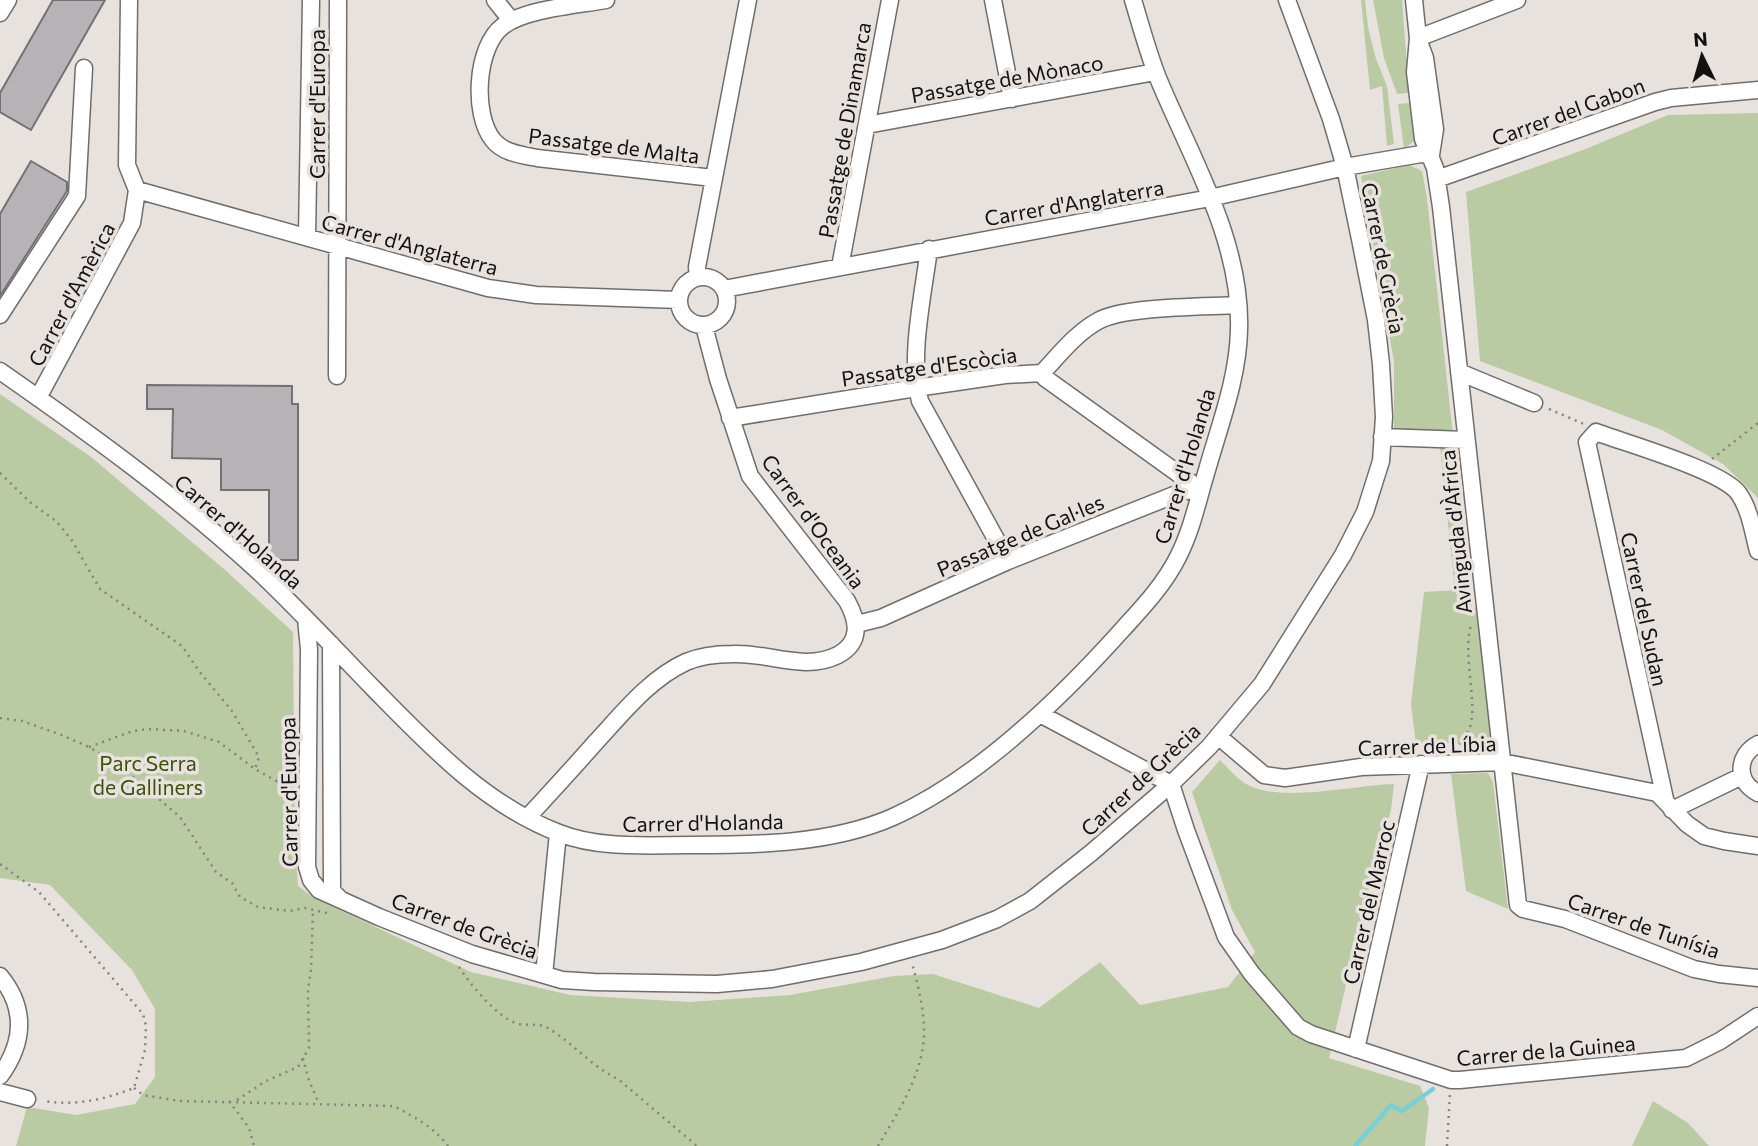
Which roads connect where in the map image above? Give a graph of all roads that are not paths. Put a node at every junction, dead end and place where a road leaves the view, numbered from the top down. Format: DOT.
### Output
graph roads {
  1 [pos="8,0"];
  2 [pos="129,0"];
  3 [pos="311,0"];
  4 [pos="338,0"];
  5 [pos="495,0"];
  6 [pos="606,0"];
  7 [pos="748,0"];
  8 [pos="890,0"];
  9 [pos="993,0"];
  10 [pos="1133,0"];
  11 [pos="1287,0"];
  12 [pos="1414,0"];
  13 [pos="1517,0"];
  14 [pos="0,13"];
  15 [pos="511,20"];
  16 [pos="1418,38"];
  17 [pos="84,68"];
  18 [pos="1155,72"];
  19 [pos="1758,90"];
  20 [pos="1012,99"];
  21 [pos="867,125"];
  22 [pos="1431,155"];
  23 [pos="1345,167"];
  24 [pos="713,178"];
  25 [pos="1437,179"];
  26 [pos="137,190"];
  27 [pos="1210,198"];
  28 [pos="307,237"];
  29 [pos="337,246"];
  30 [pos="929,249"];
  31 [pos="841,267"];
  32 [pos="698,277"];
  33 [pos="724,289"];
  34 [pos="679,300"];
  35 [pos="1238,305"];
  36 [pos="0,315"];
  37 [pos="704,326"];
  38 [pos="0,371"];
  39 [pos="1042,373"];
  40 [pos="1459,373"];
  41 [pos="337,376"];
  42 [pos="916,388"];
  43 [pos="38,398"];
  44 [pos="1534,403"];
  45 [pos="730,418"];
  46 [pos="1382,437"];
  47 [pos="1466,440"];
  48 [pos="1201,490"];
  49 [pos="1758,551"];
  50 [pos="1007,561"];
  51 [pos="306,619"];
  52 [pos="857,624"];
  53 [pos="331,644"];
  54 [pos="1040,714"];
  55 [pos="1218,736"];
  56 [pos="1758,744"];
  57 [pos="1502,762"];
  58 [pos="1421,764"];
  59 [pos="1742,776"];
  60 [pos="1171,784"];
  61 [pos="1758,793"];
  62 [pos="1668,805"];
  63 [pos="527,818"];
  64 [pos="558,833"];
  65 [pos="1758,846"];
  66 [pos="340,899"];
  67 [pos="1518,905"];
  68 [pos="544,975"];
  69 [pos="0,976"];
  70 [pos="1758,978"];
  71 [pos="1758,1016"];
  72 [pos="1356,1049"];
  73 [pos="0,1076"];
  74 [pos="0,1092"];
  75 [pos="27,1098"];
  1 -- 14 [label="street"];
  2 -- 26 [label="street, Carrer d'Amèrica"];
  3 -- 28 [label="street, Carrer d'Europa"];
  4 -- 29 [label="street, Carrer d'Europa"];
  5 -- 15 [label="street"];
  6 -- 15 [label="street"];
  7 -- 24 [label="street"];
  8 -- 21 [label="street, Passatge de Dinamarca"];
  9 -- 20 [label="street"];
  10 -- 18 [label="street, Carrer d'Holanda"];
  11 -- 23 [label="street, Carrer de Grècia"];
  12 -- 16 [label="street, Avinguda d'Àfrica"];
  13 -- 16 [label="street"];
  15 -- 24 [label="street, Passatge de Malta"];
  16 -- 22 [label="street, Avinguda d'Àfrica"];
  17 -- 36 [label="street"];
  18 -- 20 [label="street, Passatge de Mònaco"];
  18 -- 27 [label="street, Carrer d'Holanda"];
  19 -- 25 [label="street, Carrer del Gabon"];
  20 -- 21 [label="street, Passatge de Mònaco"];
  21 -- 31 [label="street, Passatge de Dinamarca"];
  22 -- 23 [label="street, Carrer d'Anglaterra"];
  22 -- 25 [label="street, Avinguda d'Àfrica"];
  23 -- 27 [label="street, Carrer d'Anglaterra"];
  23 -- 46 [label="street, Carrer de Grècia"];
  24 -- 32 [label="street"];
  25 -- 40 [label="street, Avinguda d'Àfrica"];
  26 -- 28 [label="street, Carrer d'Anglaterra"];
  26 -- 43 [label="street, Carrer d'Amèrica"];
  27 -- 30 [label="street, Carrer d'Anglaterra"];
  27 -- 35 [label="street, Carrer d'Holanda"];
  28 -- 29 [label="street, Carrer d'Anglaterra"];
  29 -- 34 [label="street, Carrer d'Anglaterra"];
  29 -- 41 [label="street, Carrer d'Europa"];
  30 -- 31 [label="street, Carrer d'Anglaterra"];
  30 -- 42 [label="street"];
  31 -- 33 [label="street, Carrer d'Anglaterra"];
  32 -- 33 [label="street"];
  32 -- 34 [label="street"];
  33 -- 37 [label="street"];
  34 -- 37 [label="street"];
  35 -- 39 [label="street, Passatge d'Escòcia"];
  35 -- 48 [label="street, Carrer d'Holanda"];
  37 -- 45 [label="street, Carrer d'Oceania"];
  38 -- 43 [label="street, Carrer d'Holanda"];
  39 -- 42 [label="street, Passatge d'Escòcia"];
  39 -- 48 [label="street"];
  40 -- 44 [label="street"];
  40 -- 47 [label="street, Avinguda d'Àfrica"];
  42 -- 45 [label="street, Passatge d'Escòcia"];
  42 -- 50 [label="street"];
  43 -- 51 [label="street, Carrer d'Holanda"];
  45 -- 52 [label="street, Carrer d'Oceania"];
  46 -- 47 [label="street"];
  46 -- 55 [label="street, Carrer de Grècia"];
  47 -- 57 [label="street, Avinguda d'Àfrica"];
  48 -- 50 [label="street, Passatge de Gal·les"];
  48 -- 54 [label="street, Carrer d'Holanda"];
  49 -- 62 [label="street, Carrer del Sudan"];
  50 -- 52 [label="street, Passatge de Gal·les"];
  51 -- 53 [label="street, Carrer d'Holanda"];
  51 -- 66 [label="street, Carrer d'Europa"];
  52 -- 63 [label="street"];
  53 -- 63 [label="street, Carrer d'Holanda"];
  53 -- 66 [label="street, Carrer d'Europa"];
  54 -- 60 [label="street"];
  54 -- 64 [label="street, Carrer d'Holanda"];
  55 -- 58 [label="street, Carrer de Líbia"];
  55 -- 60 [label="street, Carrer de Grècia"];
  56 -- 59 [label="street"];
  57 -- 58 [label="street, Carrer de Líbia"];
  57 -- 62 [label="street, Carrer de Líbia"];
  57 -- 67 [label="street, Avinguda d'Àfrica"];
  58 -- 72 [label="street, Carrer del Marroc"];
  59 -- 61 [label="street"];
  59 -- 62 [label="street"];
  60 -- 68 [label="street, Carrer de Grècia"];
  60 -- 72 [label="street, Carrer de la Guinea"];
  62 -- 65 [label="street, Carrer de Líbia"];
  63 -- 64 [label="street, Carrer d'Holanda"];
  64 -- 68 [label="street"];
  66 -- 68 [label="street, Carrer de Grècia"];
  67 -- 70 [label="street, Carrer de Tunísia"];
  69 -- 73 [label="street"];
  71 -- 72 [label="street, Carrer de la Guinea"];
  74 -- 75 [label="street"];
}
